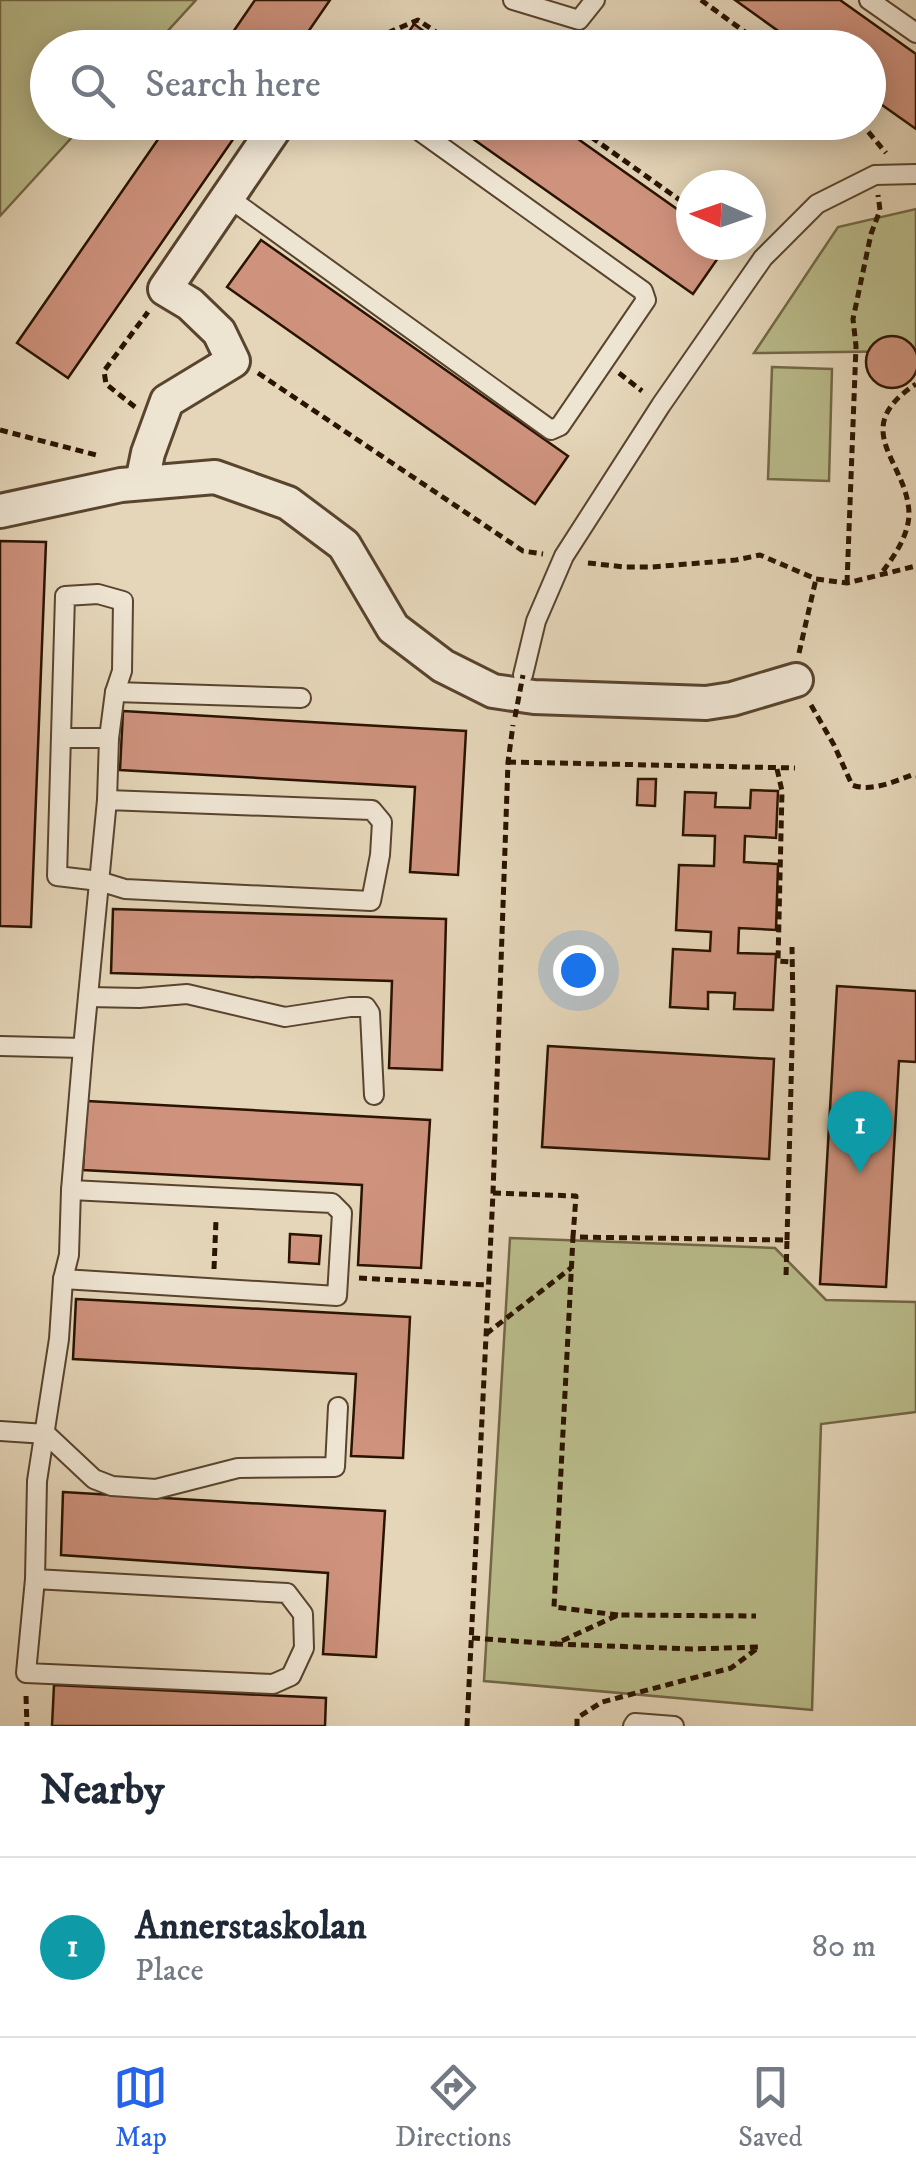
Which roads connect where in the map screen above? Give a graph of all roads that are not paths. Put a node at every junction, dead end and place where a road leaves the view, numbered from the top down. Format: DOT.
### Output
graph roads {
  1 [pos="513,0"];
  2 [pos="595,0"];
  3 [pos="869,0"];
  4 [pos="916,33"];
  5 [pos="267,140"];
  6 [pos="431,140"];
  7 [pos="910,174"];
  8 [pos="229,198"];
  9 [pos="142,482"];
  10 [pos="0,511"];
  11 [pos="523,675"];
  12 [pos="796,680"];
  13 [pos="115,692"];
  14 [pos="301,698"];
  15 [pos="61,738"];
  16 [pos="109,738"];
  17 [pos="107,800"];
  18 [pos="99,881"];
  19 [pos="88,997"];
  20 [pos="0,1046"];
  21 [pos="84,1048"];
  22 [pos="374,1095"];
  23 [pos="71,1190"];
  24 [pos="62,1279"];
  25 [pos="338,1407"];
  26 [pos="0,1431"];
  27 [pos="46,1434"];
  28 [pos="35,1579"];
  29 [pos="632,1726"];
  30 [pos="674,1726"];
  1 -- 2 [label="lane"];
  3 -- 4 [label="lane"];
  5 -- 8 [label="street"];
  6 -- 8 [label="lane"];
  7 -- 11 [label="lane"];
  8 -- 9 [label="street"];
  9 -- 10 [label="street"];
  9 -- 12 [label="street"];
  13 -- 14 [label="lane"];
  13 -- 15 [label="lane"];
  13 -- 16 [label="lane"];
  15 -- 16 [label="lane"];
  15 -- 18 [label="lane"];
  16 -- 17 [label="lane"];
  17 -- 18 [label="lane"];
  17 -- 18 [label="lane"];
  18 -- 19 [label="lane"];
  19 -- 21 [label="lane"];
  19 -- 22 [label="lane"];
  20 -- 21 [label="lane"];
  21 -- 23 [label="lane"];
  23 -- 24 [label="lane"];
  23 -- 24 [label="lane"];
  24 -- 27 [label="lane"];
  25 -- 27 [label="lane"];
  26 -- 27 [label="lane"];
  27 -- 28 [label="lane"];
  28 -- 28 [label="lane"];
  29 -- 30 [label="lane"];
}
